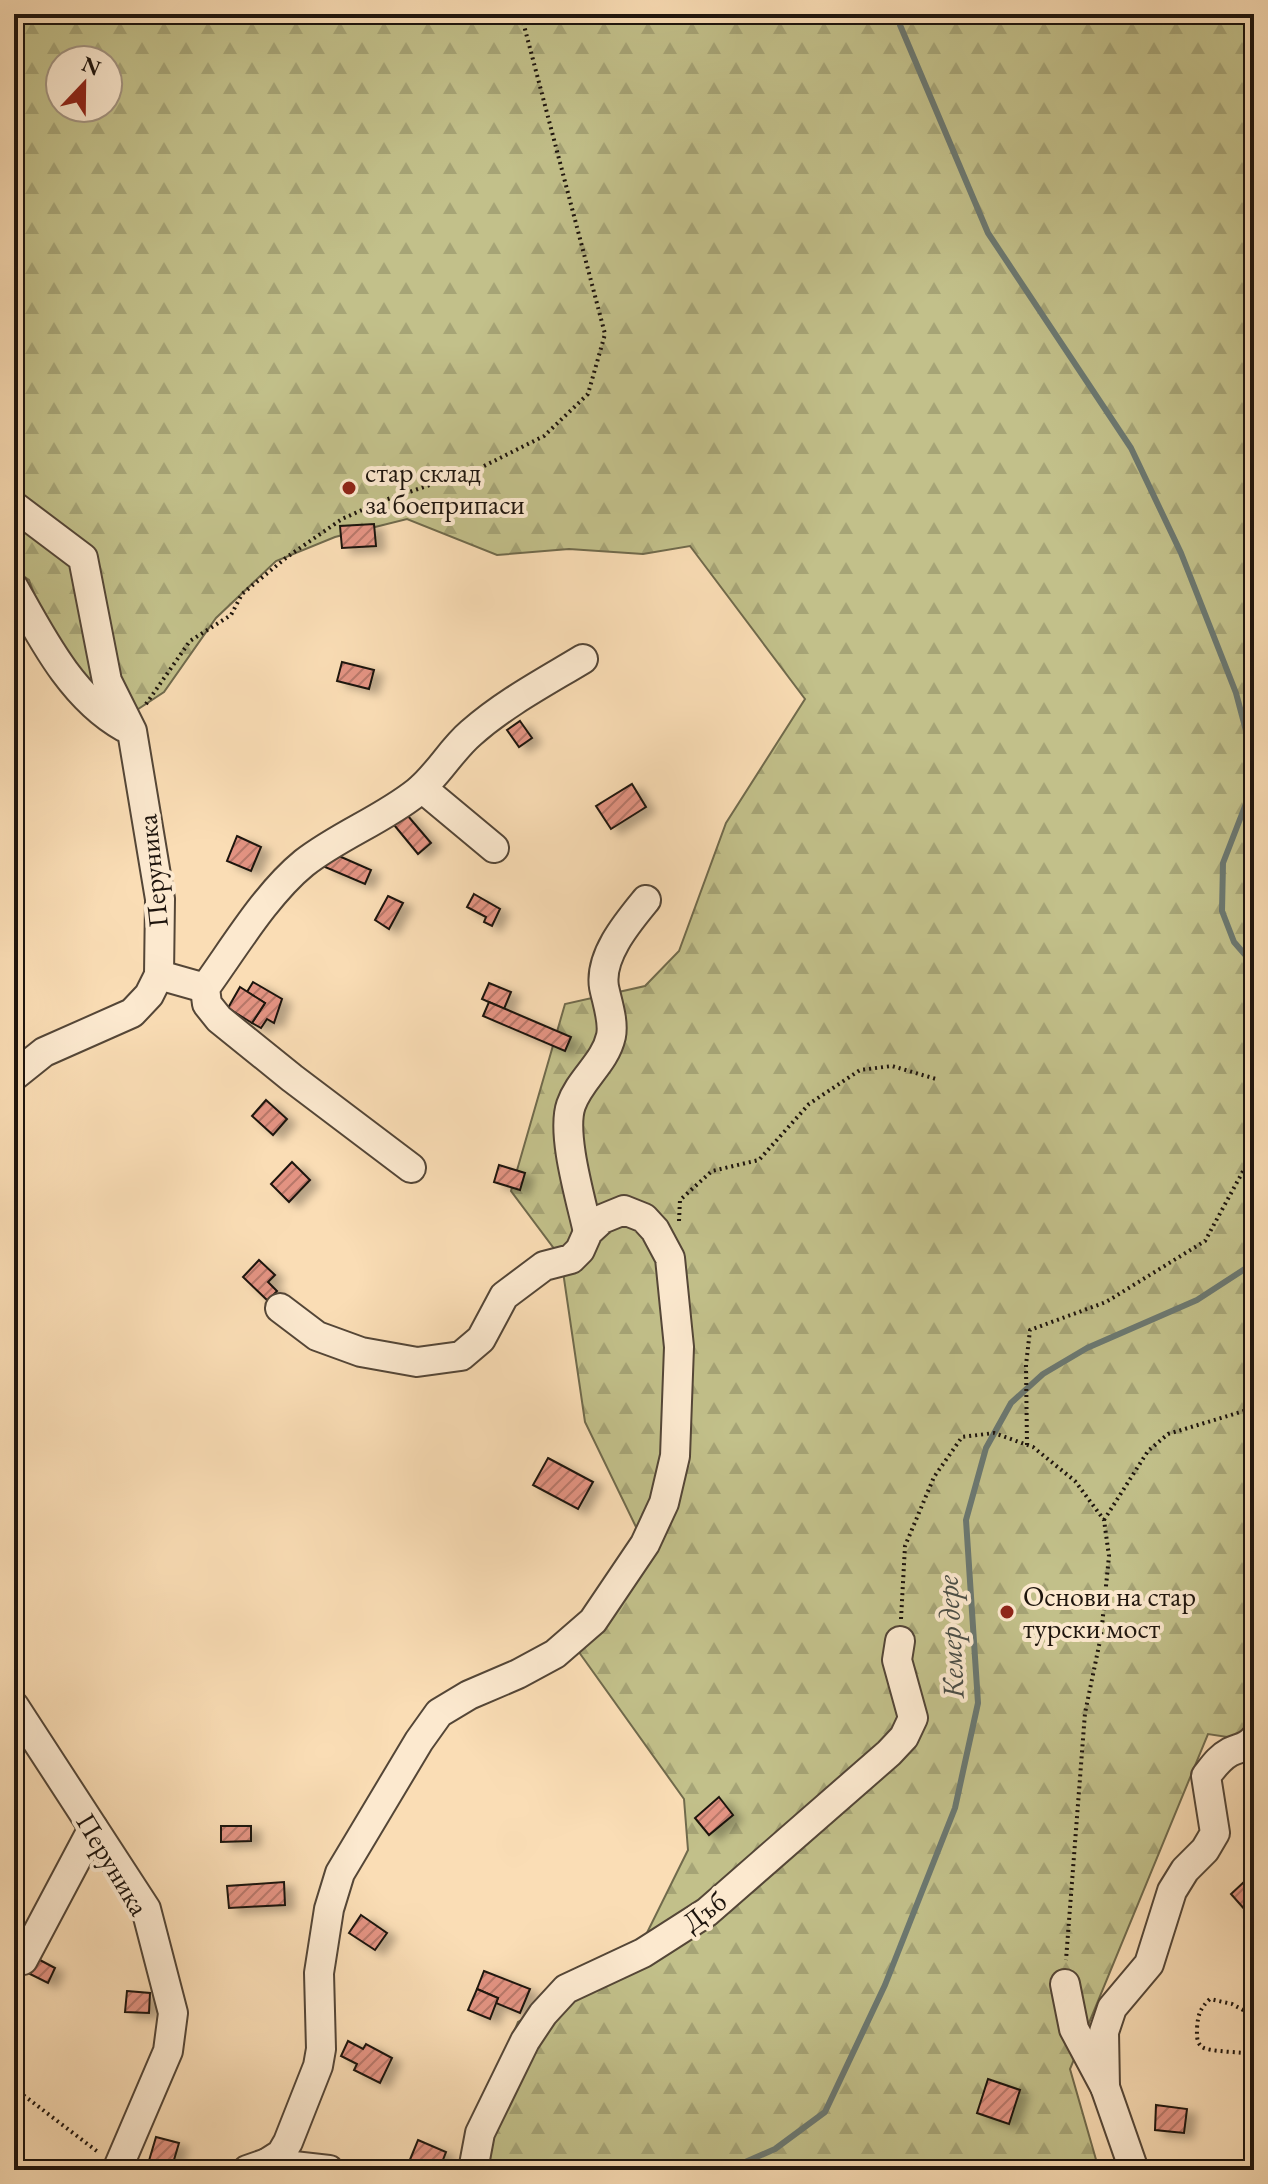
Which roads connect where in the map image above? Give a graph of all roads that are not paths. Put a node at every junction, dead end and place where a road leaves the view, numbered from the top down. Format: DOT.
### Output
graph roads {
  1 [pos="14,506"];
  2 [pos="14,588"];
  3 [pos="583,659"];
  4 [pos="132,731"];
  5 [pos="422,788"];
  6 [pos="494,848"];
  7 [pos="646,900"];
  8 [pos="159,975"];
  9 [pos="205,988"];
  10 [pos="14,1076"];
  11 [pos="411,1168"];
  12 [pos="588,1232"];
  13 [pos="280,1308"];
  14 [pos="900,1641"];
  15 [pos="14,1706"];
  16 [pos="1254,1739"];
  17 [pos="93,1828"];
  18 [pos="23,1960"];
  19 [pos="1065,1984"];
  20 [pos="1105,2087"];
  21 [pos="257,2166"];
  22 [pos="118,2169"];
  23 [pos="329,2170"];
  24 [pos="473,2170"];
  25 [pos="1134,2170"];
  1 -- 4 [label="street, Перуника"];
  2 -- 4 [label="street"];
  3 -- 5 [label="street"];
  4 -- 8 [label="street, Перуника"];
  5 -- 6 [label="street"];
  5 -- 9 [label="street"];
  7 -- 12 [label="street"];
  8 -- 9 [label="street"];
  8 -- 10 [label="street"];
  9 -- 11 [label="street"];
  12 -- 13 [label="street"];
  12 -- 21 [label="street"];
  14 -- 24 [label="street, Дъб"];
  15 -- 17 [label="street, Перуника"];
  16 -- 20 [label="street"];
  17 -- 18 [label="street"];
  17 -- 22 [label="street, Перуника"];
  19 -- 20 [label="street"];
  20 -- 25 [label="street"];
  21 -- 23 [label="street"];
}
